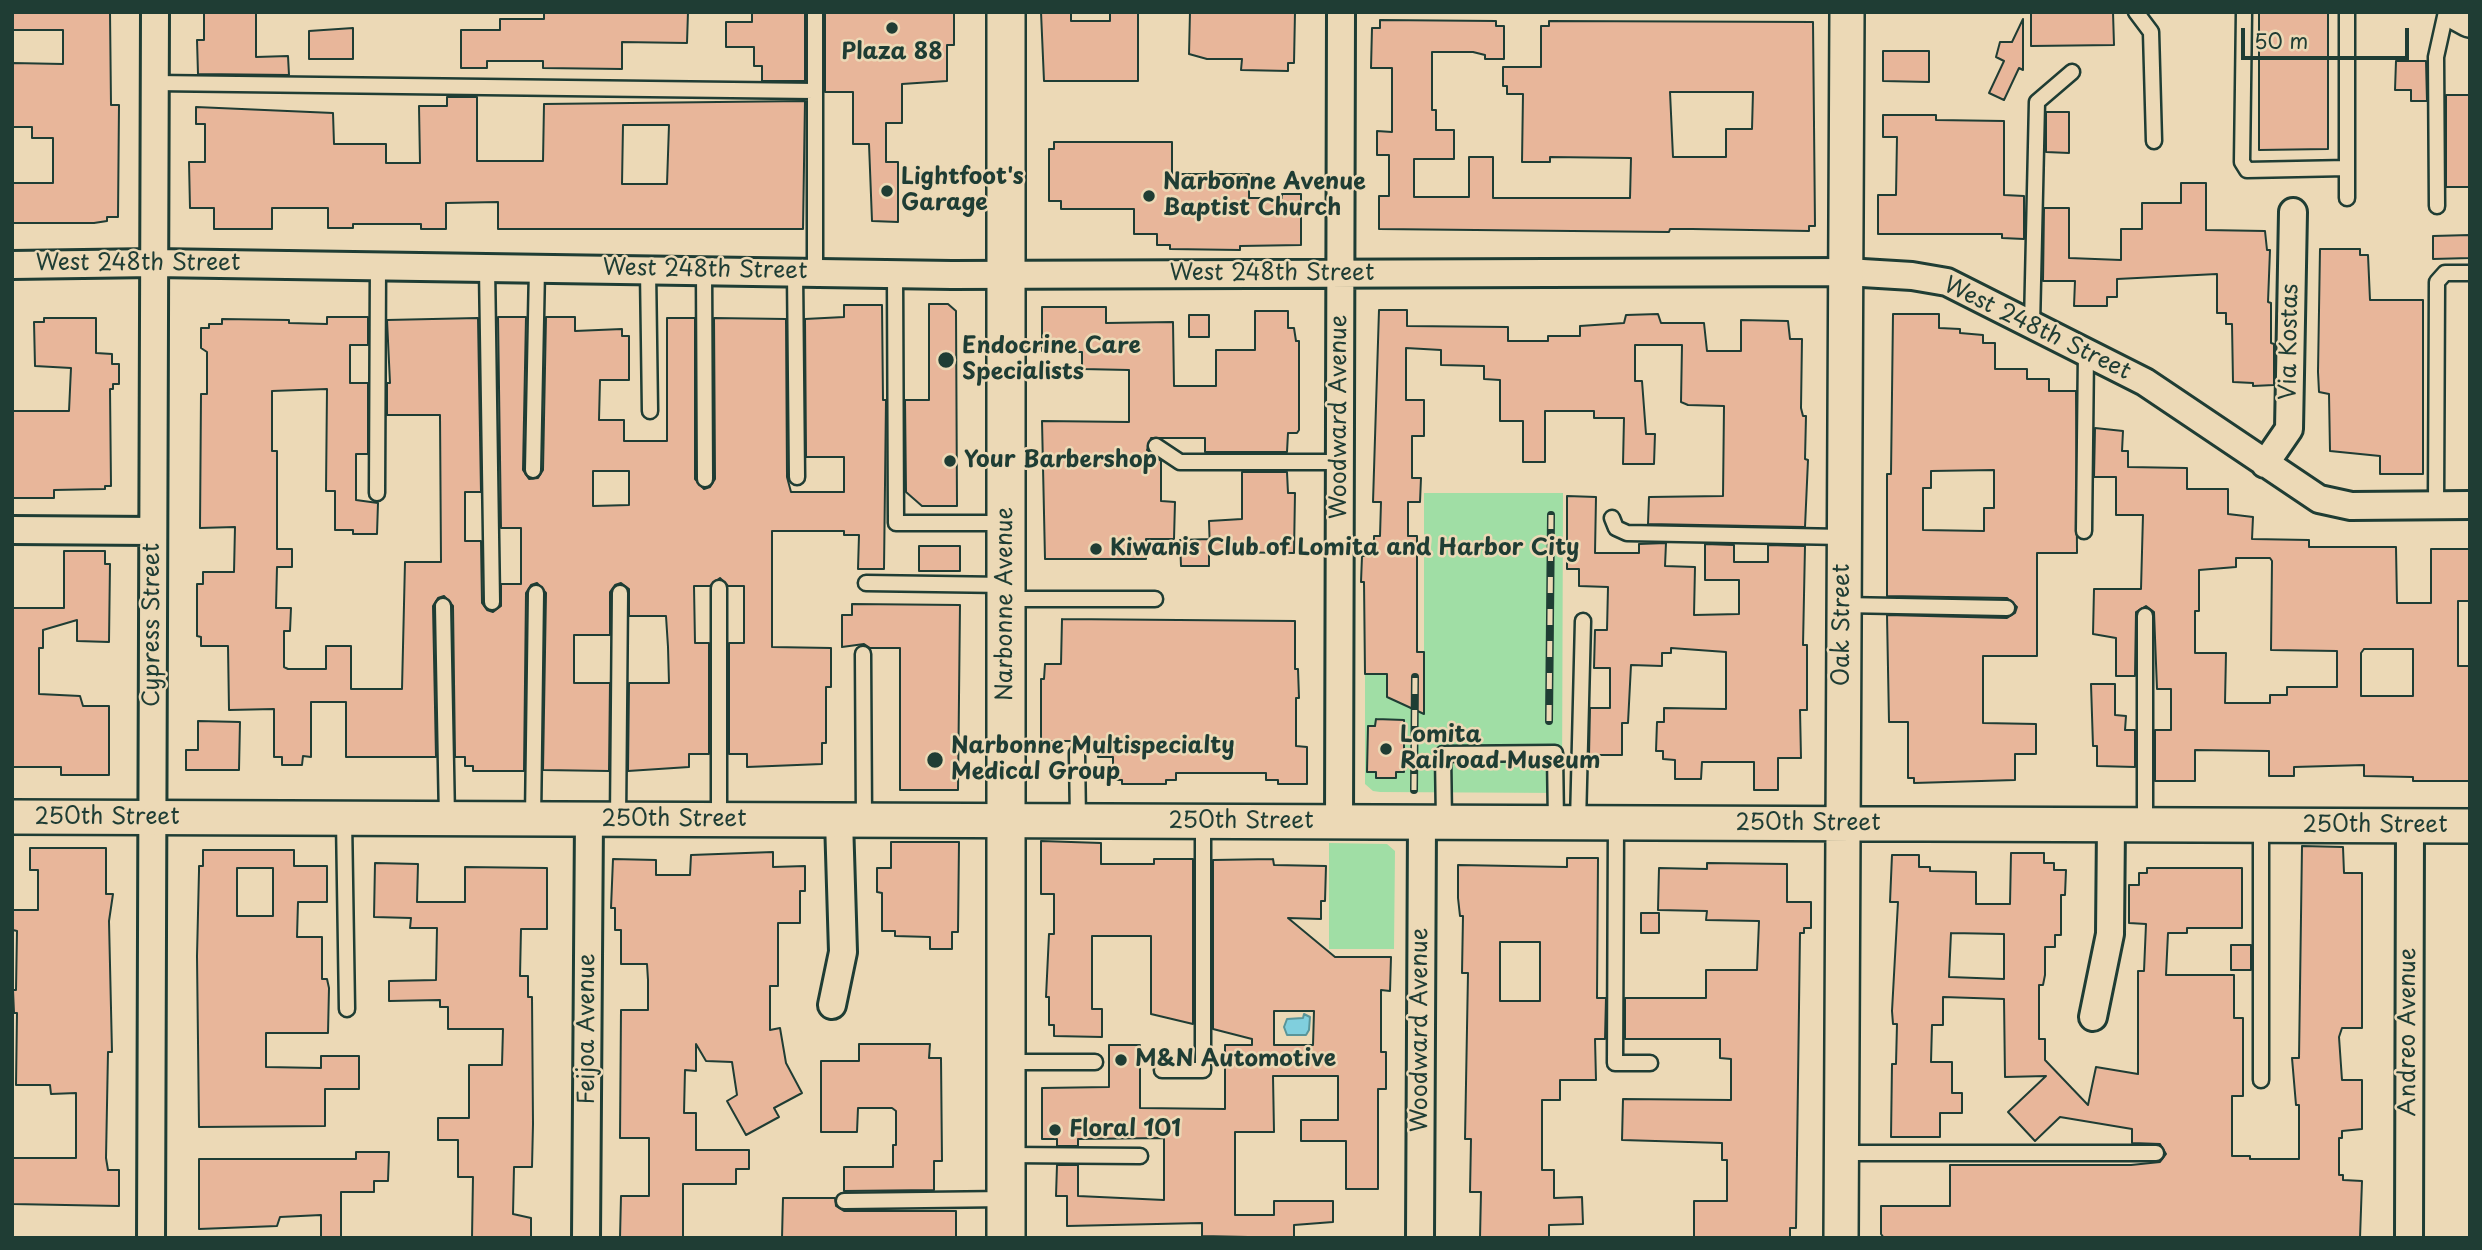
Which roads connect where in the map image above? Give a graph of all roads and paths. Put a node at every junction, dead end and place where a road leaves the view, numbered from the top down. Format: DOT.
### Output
graph roads {
  1 [pos="155,12"];
  2 [pos="815,12"];
  3 [pos="1006,12"];
  4 [pos="1341,12"];
  5 [pos="1847,12"];
  6 [pos="2136,12"];
  7 [pos="2244,12"];
  8 [pos="2347,12"];
  9 [pos="2446,12"];
  10 [pos="2459,12"];
  11 [pos="2470,18"];
  12 [pos="2072,72"];
  13 [pos="155,82"];
  14 [pos="814,91"];
  15 [pos="2154,141"];
  16 [pos="2347,167"];
  17 [pos="2347,198"];
  18 [pos="2437,206"];
  19 [pos="2293,212"];
  20 [pos="154,263"];
  21 [pos="12,265"];
  22 [pos="378,266"];
  23 [pos="487,267"];
  24 [pos="537,268"];
  25 [pos="648,270"];
  26 [pos="704,270"];
  27 [pos="805,272"];
  28 [pos="1846,272"];
  29 [pos="895,273"];
  30 [pos="1340,273"];
  31 [pos="2470,273"];
  32 [pos="1004,275"];
  33 [pos="2032,324"];
  34 [pos="2086,352"];
  35 [pos="650,411"];
  36 [pos="1156,446"];
  37 [pos="1340,462"];
  38 [pos="2265,464"];
  39 [pos="533,470"];
  40 [pos="796,477"];
  41 [pos="705,478"];
  42 [pos="377,494"];
  43 [pos="2436,505"];
  44 [pos="2470,505"];
  45 [pos="1612,518"];
  46 [pos="1006,523"];
  47 [pos="12,530"];
  48 [pos="153,531"];
  49 [pos="2084,531"];
  50 [pos="1844,537"];
  51 [pos="866,583"];
  52 [pos="719,588"];
  53 [pos="1006,592"];
  54 [pos="536,593"];
  55 [pos="620,593"];
  56 [pos="1155,599"];
  57 [pos="492,602"];
  58 [pos="1843,605"];
  59 [pos="443,606"];
  60 [pos="2007,608"];
  61 [pos="2145,616"];
  62 [pos="1583,621"];
  63 [pos="863,654"];
  64 [pos="1077,753"];
  65 [pos="12,817"];
  66 [pos="152,818"];
  67 [pos="344,819"];
  68 [pos="447,819"];
  69 [pos="533,819"];
  70 [pos="604,820"];
  71 [pos="719,820"];
  72 [pos="852,820"];
  73 [pos="1008,821"];
  74 [pos="1078,821"];
  75 [pos="1203,822"];
  76 [pos="1339,822"];
  77 [pos="1433,822"];
  78 [pos="1567,823"];
  79 [pos="1616,823"];
  80 [pos="1842,824"];
  81 [pos="2110,825"];
  82 [pos="2145,825"];
  83 [pos="2261,825"];
  84 [pos="2410,826"];
  85 [pos="2470,826"];
  86 [pos="832,1005"];
  87 [pos="347,1009"];
  88 [pos="2093,1017"];
  89 [pos="1007,1062"];
  90 [pos="1095,1062"];
  91 [pos="1650,1063"];
  92 [pos="1162,1070"];
  93 [pos="2261,1080"];
  94 [pos="1841,1153"];
  95 [pos="2156,1153"];
  96 [pos="1006,1155"];
  97 [pos="1140,1156"];
  98 [pos="1006,1199"];
  99 [pos="844,1201"];
  100 [pos="151,1238"];
  101 [pos="586,1238"];
  102 [pos="1006,1238"];
  103 [pos="1420,1238"];
  104 [pos="1841,1238"];
  105 [pos="2409,1238"];
  1 -- 13 [label="street, Cypress Street"];
  2 -- 14 [label="lane"];
  3 -- 32 [label="main road, Narbonne Avenue"];
  4 -- 30 [label="street, Woodward Avenue"];
  5 -- 28 [label="street, Oak Street"];
  6 -- 15 [label="lane"];
  7 -- 16 [label="lane"];
  8 -- 16 [label="lane"];
  9 -- 18 [label="lane"];
  10 -- 11 [label="main road"];
  12 -- 33 [label="lane"];
  13 -- 14 [label="lane"];
  13 -- 20 [label="street, Cypress Street"];
  14 -- 27 [label="lane"];
  16 -- 17 [label="lane"];
  19 -- 38 [label="street, Via Kostas"];
  20 -- 21 [label="street, West 248th Street"];
  20 -- 22 [label="street, West 248th Street"];
  20 -- 48 [label="street, Cypress Street"];
  22 -- 23 [label="street, West 248th Street"];
  22 -- 42 [label="lane"];
  23 -- 24 [label="street, West 248th Street"];
  23 -- 57 [label="lane"];
  24 -- 25 [label="street, West 248th Street"];
  24 -- 39 [label="lane"];
  25 -- 26 [label="street, West 248th Street"];
  25 -- 35 [label="lane"];
  26 -- 27 [label="street, West 248th Street"];
  26 -- 41 [label="lane"];
  27 -- 29 [label="street, West 248th Street"];
  27 -- 40 [label="lane"];
  28 -- 30 [label="street, West 248th Street"];
  28 -- 33 [label="street, West 248th Street"];
  28 -- 50 [label="street, Oak Street"];
  29 -- 32 [label="street, West 248th Street"];
  29 -- 46 [label="lane"];
  30 -- 32 [label="street, West 248th Street"];
  30 -- 37 [label="street, Woodward Avenue"];
  31 -- 43 [label="lane"];
  32 -- 46 [label="main road, Narbonne Avenue"];
  33 -- 34 [label="street, West 248th Street"];
  34 -- 38 [label="street, West 248th Street"];
  34 -- 49 [label="lane"];
  36 -- 37 [label="lane"];
  37 -- 76 [label="street, Woodward Avenue"];
  38 -- 43 [label="street, West 248th Street"];
  43 -- 44 [label="street, West 248th Street"];
  45 -- 50 [label="lane"];
  46 -- 53 [label="main road, Narbonne Avenue"];
  47 -- 48 [label="street"];
  48 -- 66 [label="street, Cypress Street"];
  50 -- 58 [label="street, Oak Street"];
  51 -- 53 [label="lane"];
  52 -- 71 [label="lane"];
  53 -- 56 [label="lane"];
  53 -- 73 [label="main road, Narbonne Avenue"];
  54 -- 69 [label="lane"];
  55 -- 70 [label="lane"];
  58 -- 60 [label="lane"];
  58 -- 80 [label="street, Oak Street"];
  59 -- 68 [label="lane"];
  61 -- 82 [label="lane"];
  62 -- 78 [label="lane"];
  63 -- 72 [label="lane"];
  64 -- 74 [label="lane"];
  65 -- 66 [label="street, 250th Street"];
  66 -- 67 [label="street, 250th Street"];
  66 -- 100 [label="street, Cypress Street"];
  67 -- 68 [label="street, 250th Street"];
  67 -- 87 [label="lane"];
  68 -- 69 [label="street, 250th Street"];
  69 -- 70 [label="street, 250th Street"];
  70 -- 71 [label="street, 250th Street"];
  70 -- 101 [label="street, Feijoa Avenue"];
  71 -- 72 [label="street, 250th Street"];
  72 -- 73 [label="street, 250th Street"];
  72 -- 86 [label="street"];
  73 -- 74 [label="street, 250th Street"];
  73 -- 89 [label="main road, Narbonne Avenue"];
  74 -- 75 [label="street, 250th Street"];
  75 -- 76 [label="street, 250th Street"];
  75 -- 92 [label="lane"];
  76 -- 77 [label="street, 250th Street"];
  77 -- 78 [label="street, 250th Street"];
  77 -- 78 [label="lane"];
  77 -- 103 [label="street, Woodward Avenue"];
  78 -- 79 [label="street, 250th Street"];
  79 -- 80 [label="street, 250th Street"];
  79 -- 91 [label="lane"];
  80 -- 81 [label="street, 250th Street"];
  80 -- 94 [label="street, Oak Street"];
  81 -- 82 [label="street, 250th Street"];
  81 -- 88 [label="street"];
  82 -- 83 [label="street, 250th Street"];
  83 -- 84 [label="street, 250th Street"];
  83 -- 93 [label="lane"];
  84 -- 85 [label="street, 250th Street"];
  84 -- 105 [label="street, Andreo Avenue"];
  89 -- 90 [label="lane"];
  89 -- 96 [label="main road, Narbonne Avenue"];
  94 -- 95 [label="lane"];
  94 -- 104 [label="street, Oak Street"];
  96 -- 97 [label="lane"];
  96 -- 98 [label="main road, Narbonne Avenue"];
  98 -- 99 [label="lane"];
  98 -- 102 [label="main road, Narbonne Avenue"];
}
